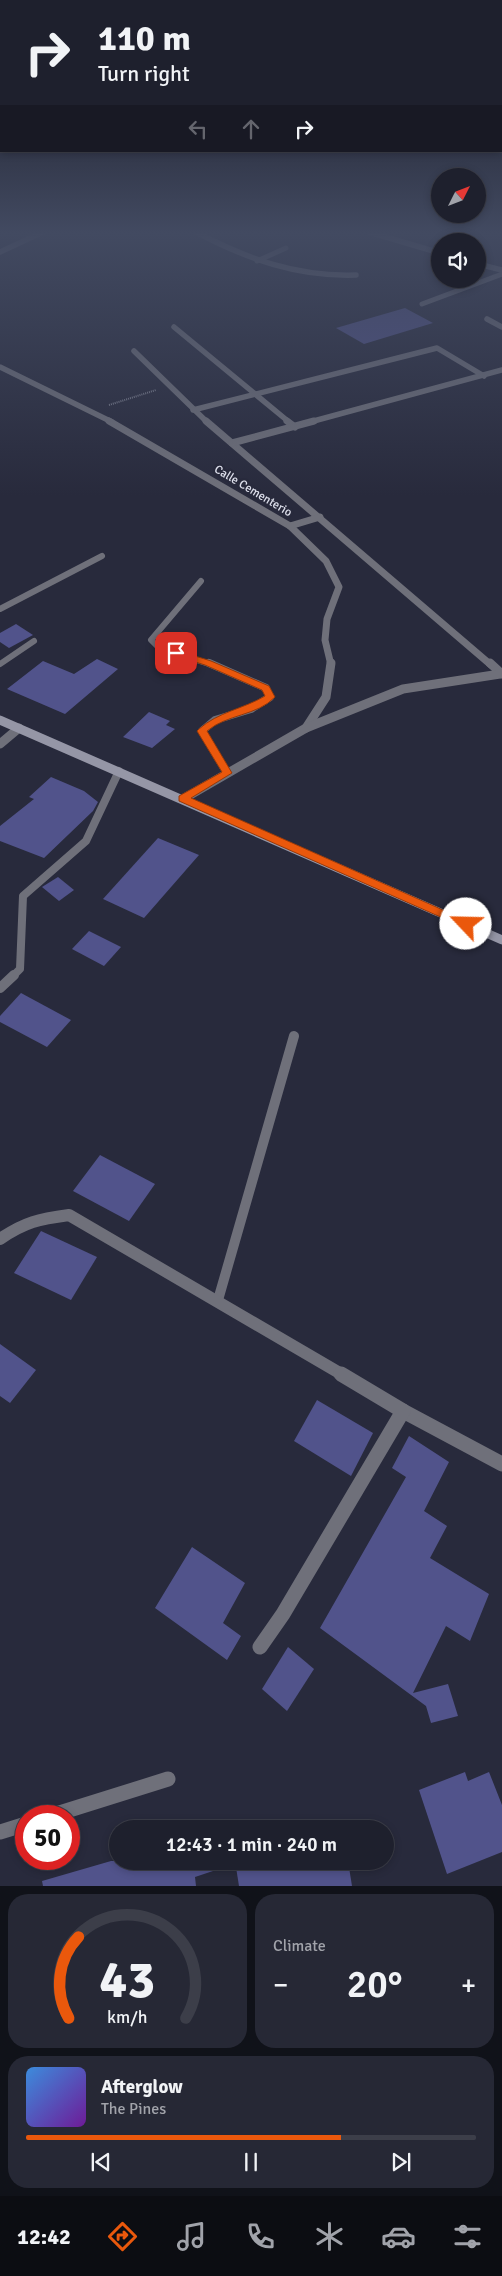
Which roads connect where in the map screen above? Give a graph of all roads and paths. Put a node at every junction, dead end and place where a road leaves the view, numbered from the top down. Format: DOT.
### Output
graph roads {
  1 [pos="489,320"];
  2 [pos="174,327"];
  3 [pos="502,327"];
  4 [pos="134,351"];
  5 [pos="0,367"];
  6 [pos="502,370"];
  7 [pos="484,376"];
  8 [pos="168,385"];
  9 [pos="255,395"];
  10 [pos="193,410"];
  11 [pos="91,412"];
  12 [pos="295,427"];
  13 [pos="232,443"];
  14 [pos="320,517"];
  15 [pos="290,526"];
  16 [pos="102,556"];
  17 [pos="201,582"];
  18 [pos="0,610"];
  19 [pos="34,641"];
  20 [pos="0,664"];
  21 [pos="501,674"];
  22 [pos="0,720"];
  23 [pos="19,728"];
  24 [pos="306,728"];
  25 [pos="0,744"];
  26 [pos="119,771"];
  27 [pos="227,773"];
  28 [pos="183,798"];
  29 [pos="502,940"];
  30 [pos="0,988"];
  31 [pos="294,1036"];
  32 [pos="0,1240"];
  33 [pos="218,1300"];
  34 [pos="403,1411"];
  35 [pos="502,1464"];
  36 [pos="260,1647"];
  37 [pos="168,1779"];
  38 [pos="80,1807"];
  39 [pos="15,1827"];
  40 [pos="0,1832"];
  1 -- 3 [label="street"];
  2 -- 9 [label="street"];
  4 -- 8 [label="street"];
  5 -- 11 [label="street, Calle Cementerio"];
  6 -- 7 [label="street"];
  7 -- 9 [label="street"];
  7 -- 12 [label="street"];
  8 -- 10 [label="street"];
  8 -- 11 [label="path"];
  9 -- 10 [label="street"];
  9 -- 12 [label="street"];
  10 -- 13 [label="street"];
  11 -- 15 [label="street, Calle Cementerio"];
  12 -- 13 [label="street"];
  13 -- 14 [label="street"];
  14 -- 15 [label="street"];
  14 -- 21 [label="street"];
  15 -- 24 [label="street, Calle Cementerio"];
  16 -- 18 [label="lane"];
  17 -- 27 [label="lane"];
  19 -- 20 [label="lane"];
  21 -- 24 [label="street"];
  22 -- 23 [label="main road"];
  23 -- 25 [label="street"];
  23 -- 26 [label="main road"];
  24 -- 27 [label="street"];
  26 -- 28 [label="main road"];
  26 -- 30 [label="lane"];
  27 -- 28 [label="street"];
  28 -- 29 [label="main road"];
  31 -- 33 [label="lane"];
  32 -- 33 [label="street"];
  33 -- 34 [label="street"];
  34 -- 35 [label="street"];
  34 -- 36 [label="street"];
  37 -- 38 [label="street"];
  39 -- 40 [label="street"];
}
